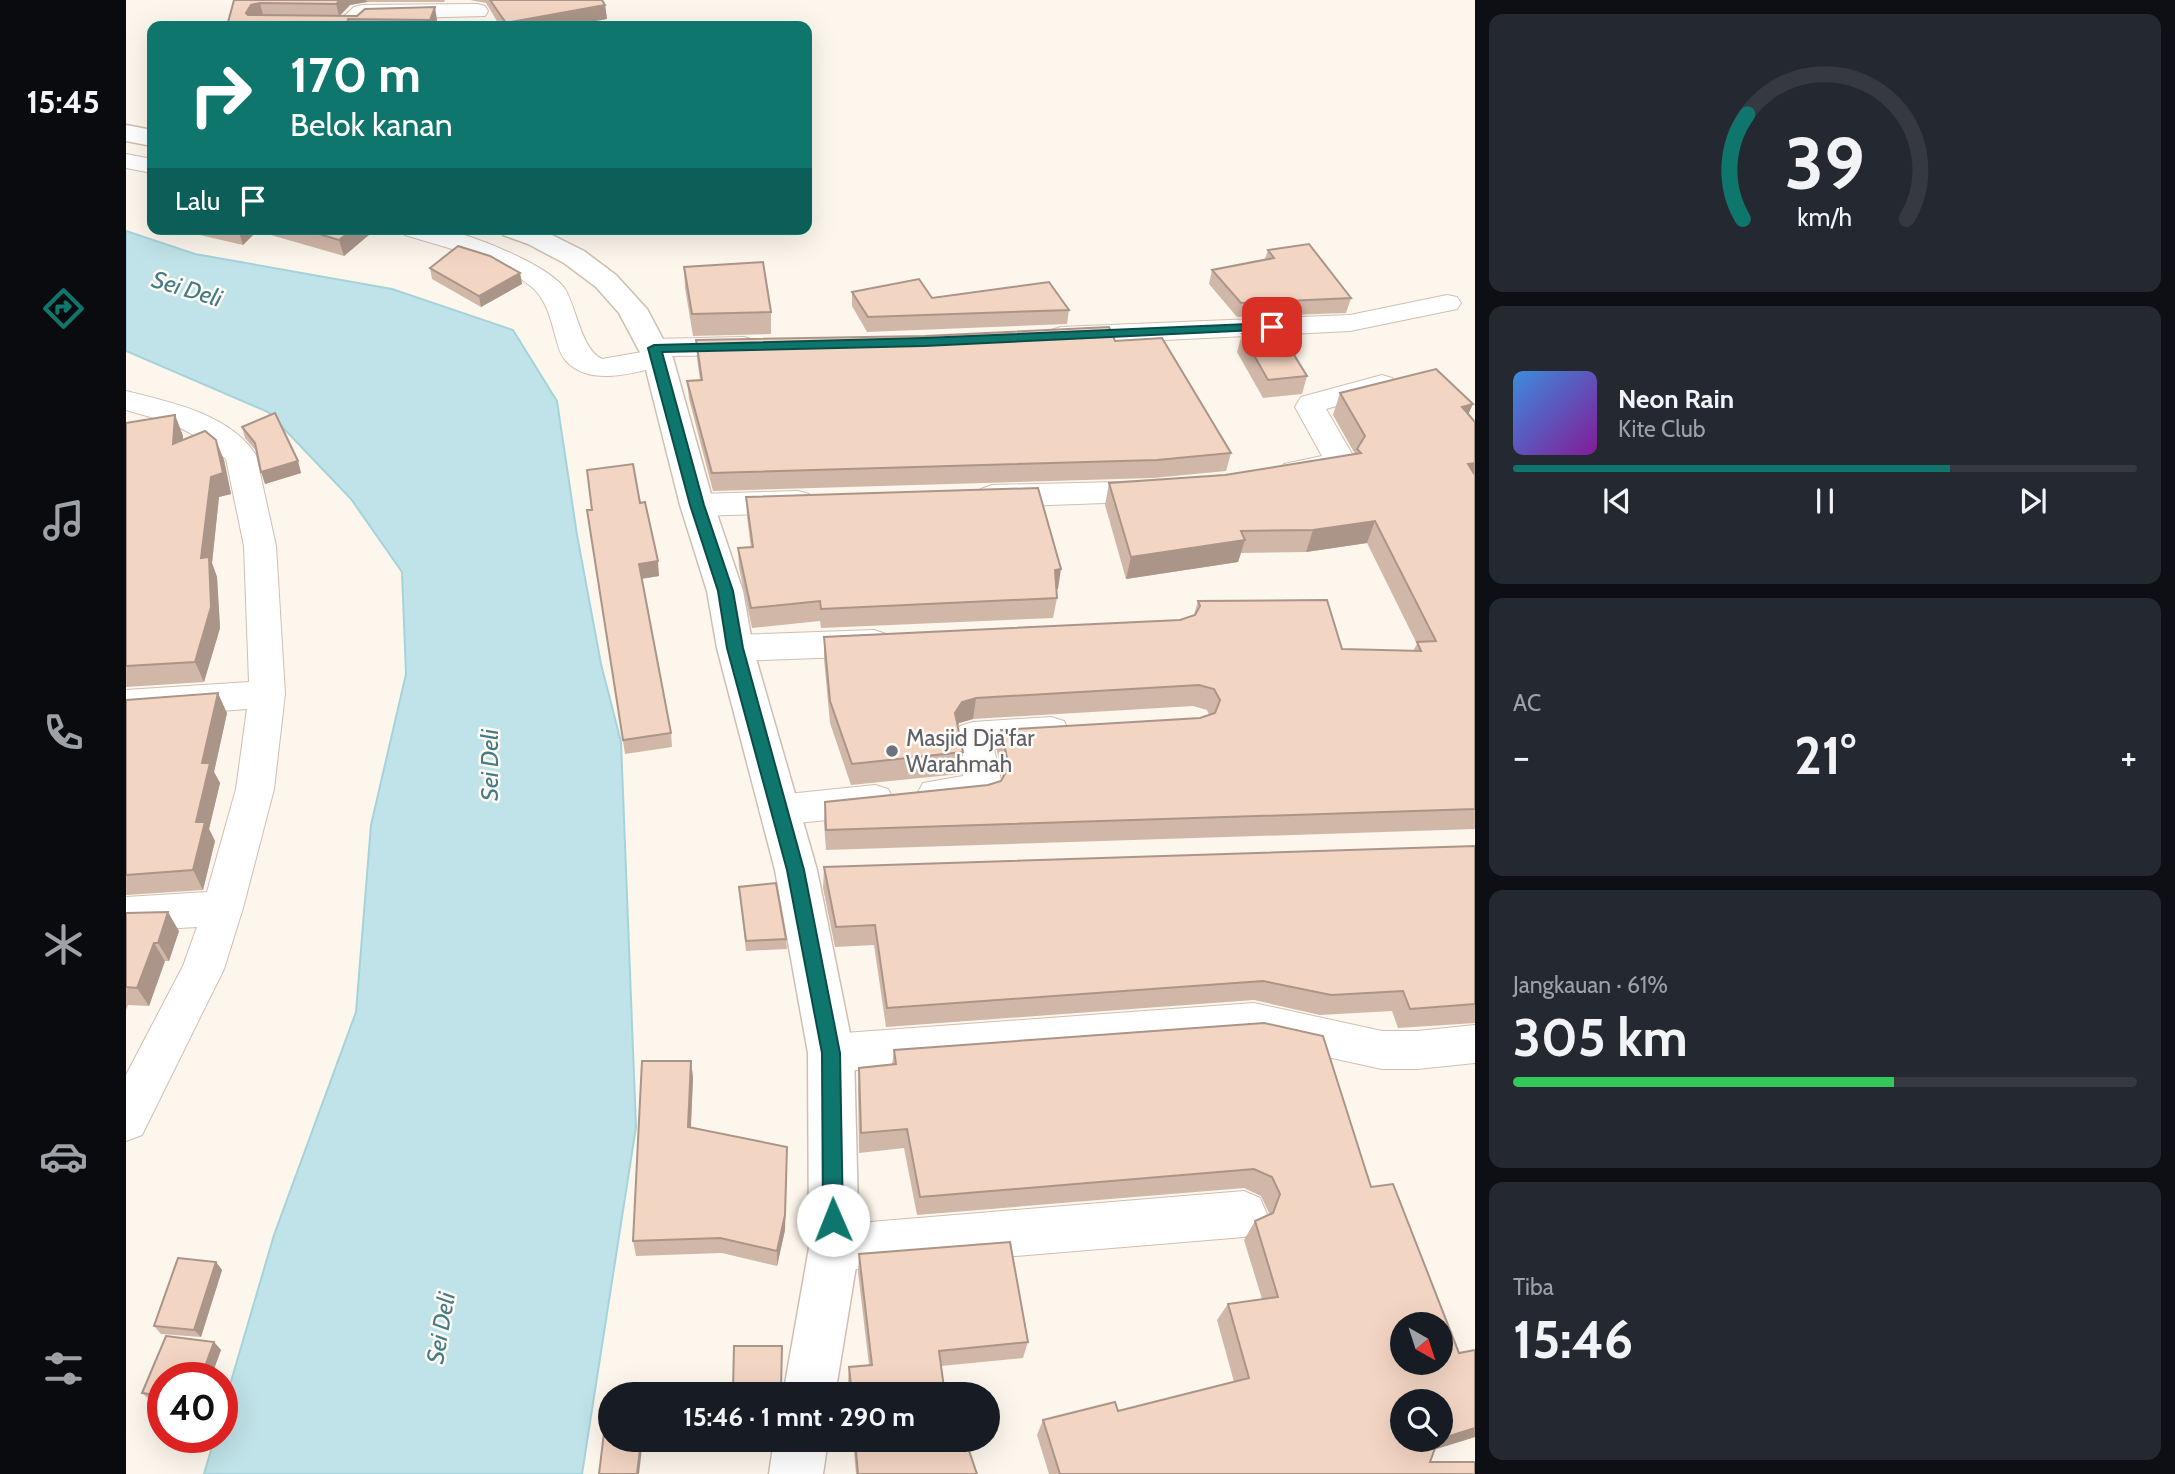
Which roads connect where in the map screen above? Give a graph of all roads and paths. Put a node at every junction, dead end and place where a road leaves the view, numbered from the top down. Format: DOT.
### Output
graph roads {
  1 [pos="477,12"];
  2 [pos="352,21"];
  3 [pos="126,133"];
  4 [pos="147,137"];
  5 [pos="126,161"];
  6 [pos="147,165"];
  7 [pos="432,235"];
  8 [pos="530,235"];
  9 [pos="1447,303"];
  10 [pos="1034,338"];
  11 [pos="776,345"];
  12 [pos="656,353"];
  13 [pos="1382,384"];
  14 [pos="126,400"];
  15 [pos="1269,476"];
  16 [pos="1192,488"];
  17 [pos="969,497"];
  18 [pos="833,501"];
  19 [pos="697,505"];
  20 [pos="911,641"];
  21 [pos="735,648"];
  22 [pos="267,694"];
  23 [pos="126,704"];
  24 [pos="1083,730"];
  25 [pos="778,810"];
  26 [pos="837,868"];
  27 [pos="796,870"];
  28 [pos="223,908"];
  29 [pos="126,914"];
  30 [pos="1475,1044"];
  31 [pos="831,1053"];
  32 [pos="126,1120"];
  33 [pos="1244,1214"];
  34 [pos="834,1248"];
  35 [pos="811,1382"];
  36 [pos="800,1452"];
  37 [pos="796,1474"];
  1 -- 2 [label="street"];
  3 -- 4 [label="street"];
  5 -- 6 [label="street"];
  7 -- 12 [label="street"];
  8 -- 12 [label="street"];
  9 -- 10 [label="street"];
  11 -- 12 [label="street"];
  12 -- 19 [label="street"];
  13 -- 15 [label="street"];
  14 -- 22 [label="street"];
  16 -- 17 [label="street"];
  18 -- 19 [label="street"];
  19 -- 21 [label="street"];
  20 -- 21 [label="street"];
  21 -- 25 [label="street"];
  22 -- 23 [label="street"];
  22 -- 28 [label="street"];
  24 -- 25 [label="street"];
  25 -- 27 [label="street"];
  26 -- 27 [label="street"];
  27 -- 31 [label="street"];
  28 -- 29 [label="street"];
  28 -- 32 [label="street"];
  30 -- 31 [label="street"];
  31 -- 34 [label="street"];
  33 -- 34 [label="street"];
  34 -- 35 [label="street"];
  36 -- 37 [label="street"];
}
